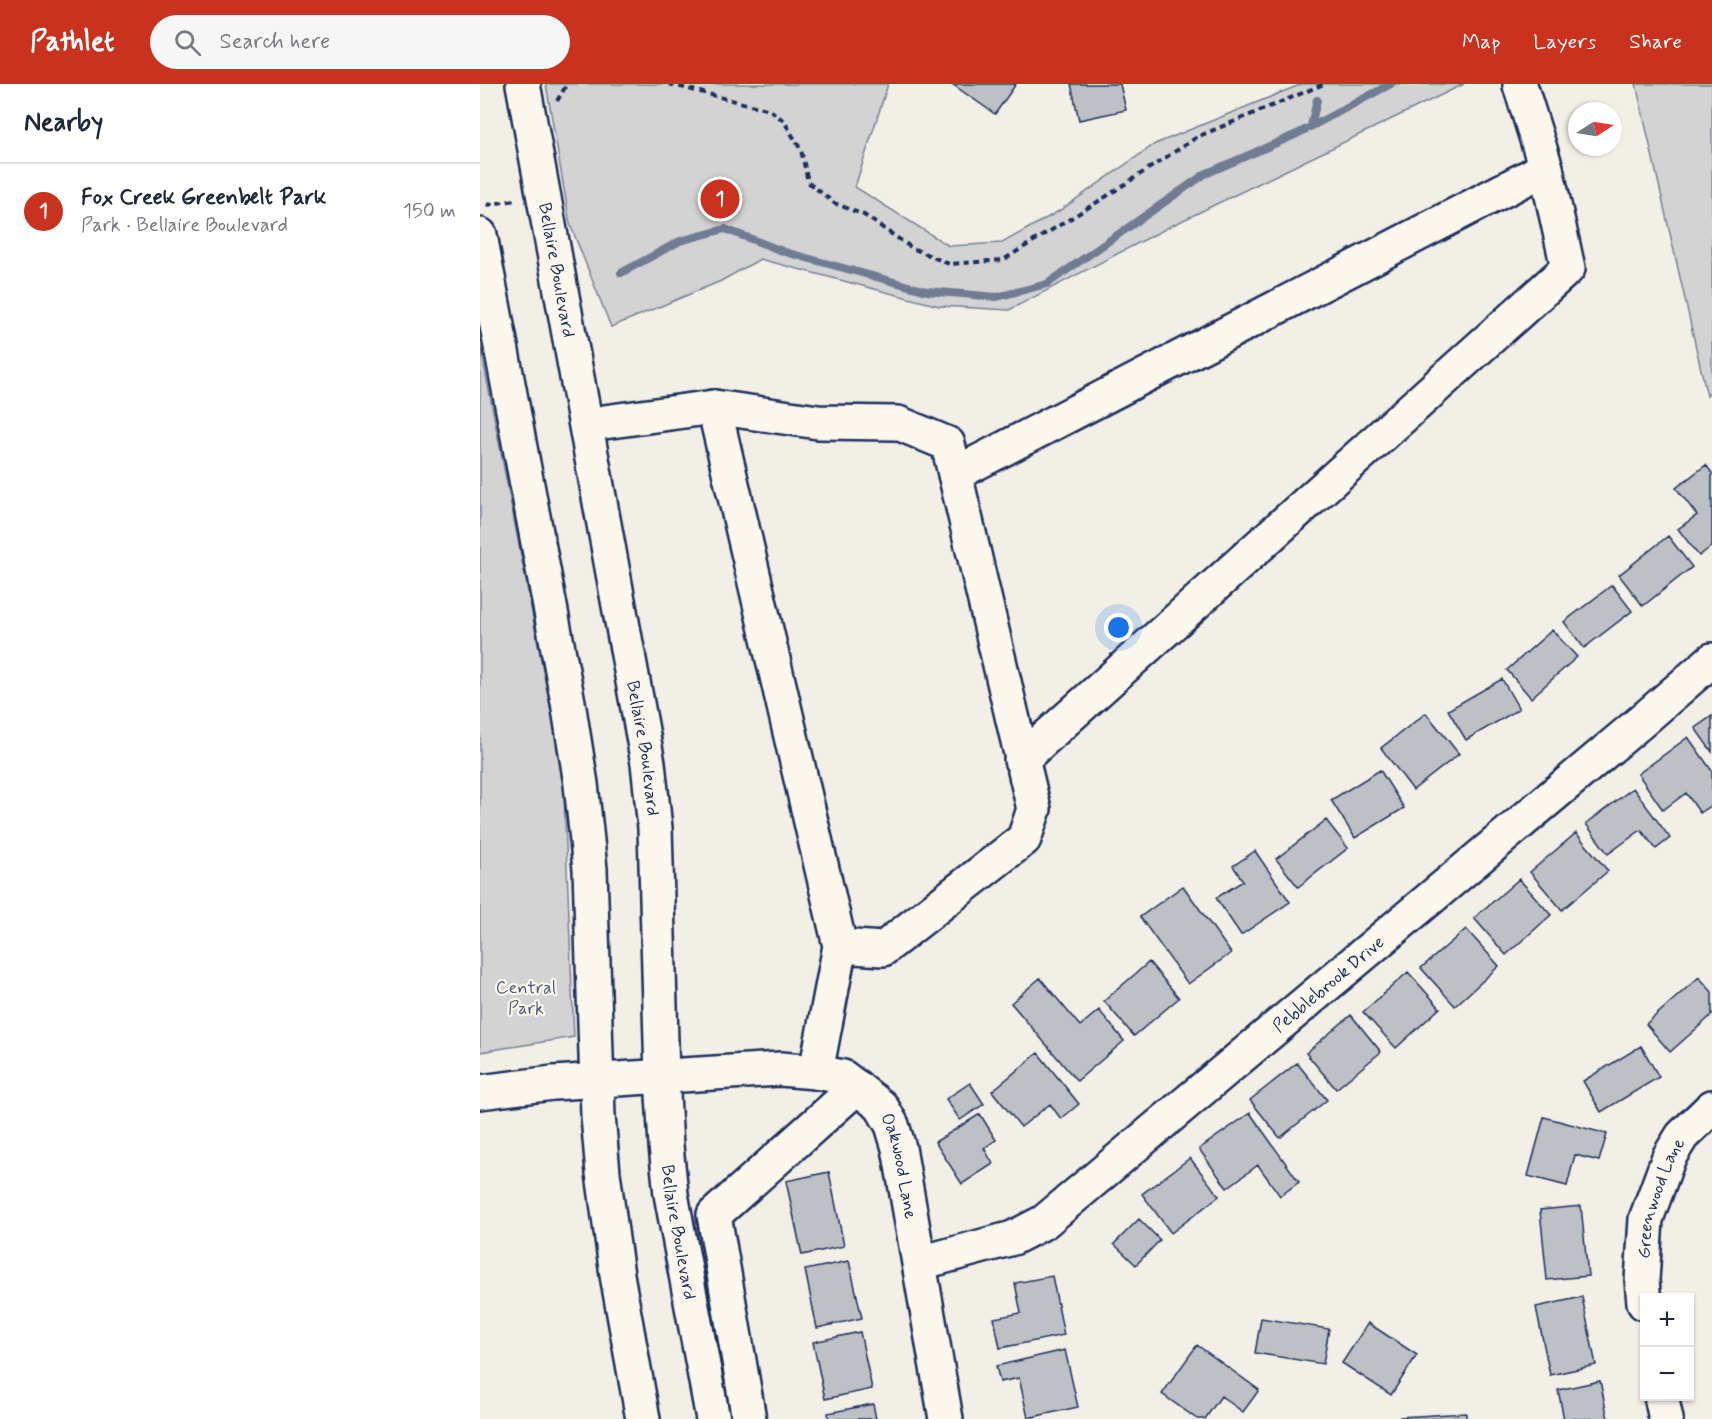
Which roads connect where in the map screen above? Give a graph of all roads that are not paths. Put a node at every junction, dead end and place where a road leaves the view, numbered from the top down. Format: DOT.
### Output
graph roads {
  1 [pos="523,84"];
  2 [pos="1520,85"];
  3 [pos="1546,168"];
  4 [pos="480,235"];
  5 [pos="714,407"];
  6 [pos="604,422"];
  7 [pos="955,474"];
  8 [pos="1712,660"];
  9 [pos="1021,760"];
  10 [pos="840,946"];
  11 [pos="816,1072"];
  12 [pos="662,1077"];
  13 [pos="597,1081"];
  14 [pos="857,1087"];
  15 [pos="480,1092"];
  16 [pos="1712,1107"];
  17 [pos="920,1263"];
  18 [pos="1643,1293"];
  19 [pos="1663,1401"];
  20 [pos="643,1419"];
  21 [pos="713,1419"];
  22 [pos="749,1419"];
  23 [pos="946,1419"];
  24 [pos="1666,1419"];
  1 -- 12 [label="main road, Bellaire Boulevard"];
  2 -- 3 [label="main road"];
  3 -- 7 [label="main road"];
  3 -- 9 [label="main road"];
  4 -- 13 [label="main road"];
  5 -- 6 [label="main road"];
  5 -- 7 [label="main road"];
  5 -- 10 [label="main road"];
  7 -- 9 [label="main road"];
  8 -- 17 [label="main road, Pebblebrook Drive"];
  9 -- 10 [label="main road"];
  10 -- 11 [label="main road"];
  11 -- 12 [label="main road, Oakwood Lane"];
  11 -- 14 [label="main road, Oakwood Lane"];
  12 -- 13 [label="main road, Oakwood Lane"];
  12 -- 21 [label="main road, Bellaire Boulevard"];
  13 -- 15 [label="main road, Oakwood Lane"];
  13 -- 20 [label="main road"];
  14 -- 17 [label="main road, Oakwood Lane"];
  14 -- 22 [label="main road"];
  16 -- 18 [label="main road, Greenwood Lane"];
  17 -- 23 [label="main road, Oakwood Lane"];
  19 -- 24 [label="main road"];
}
